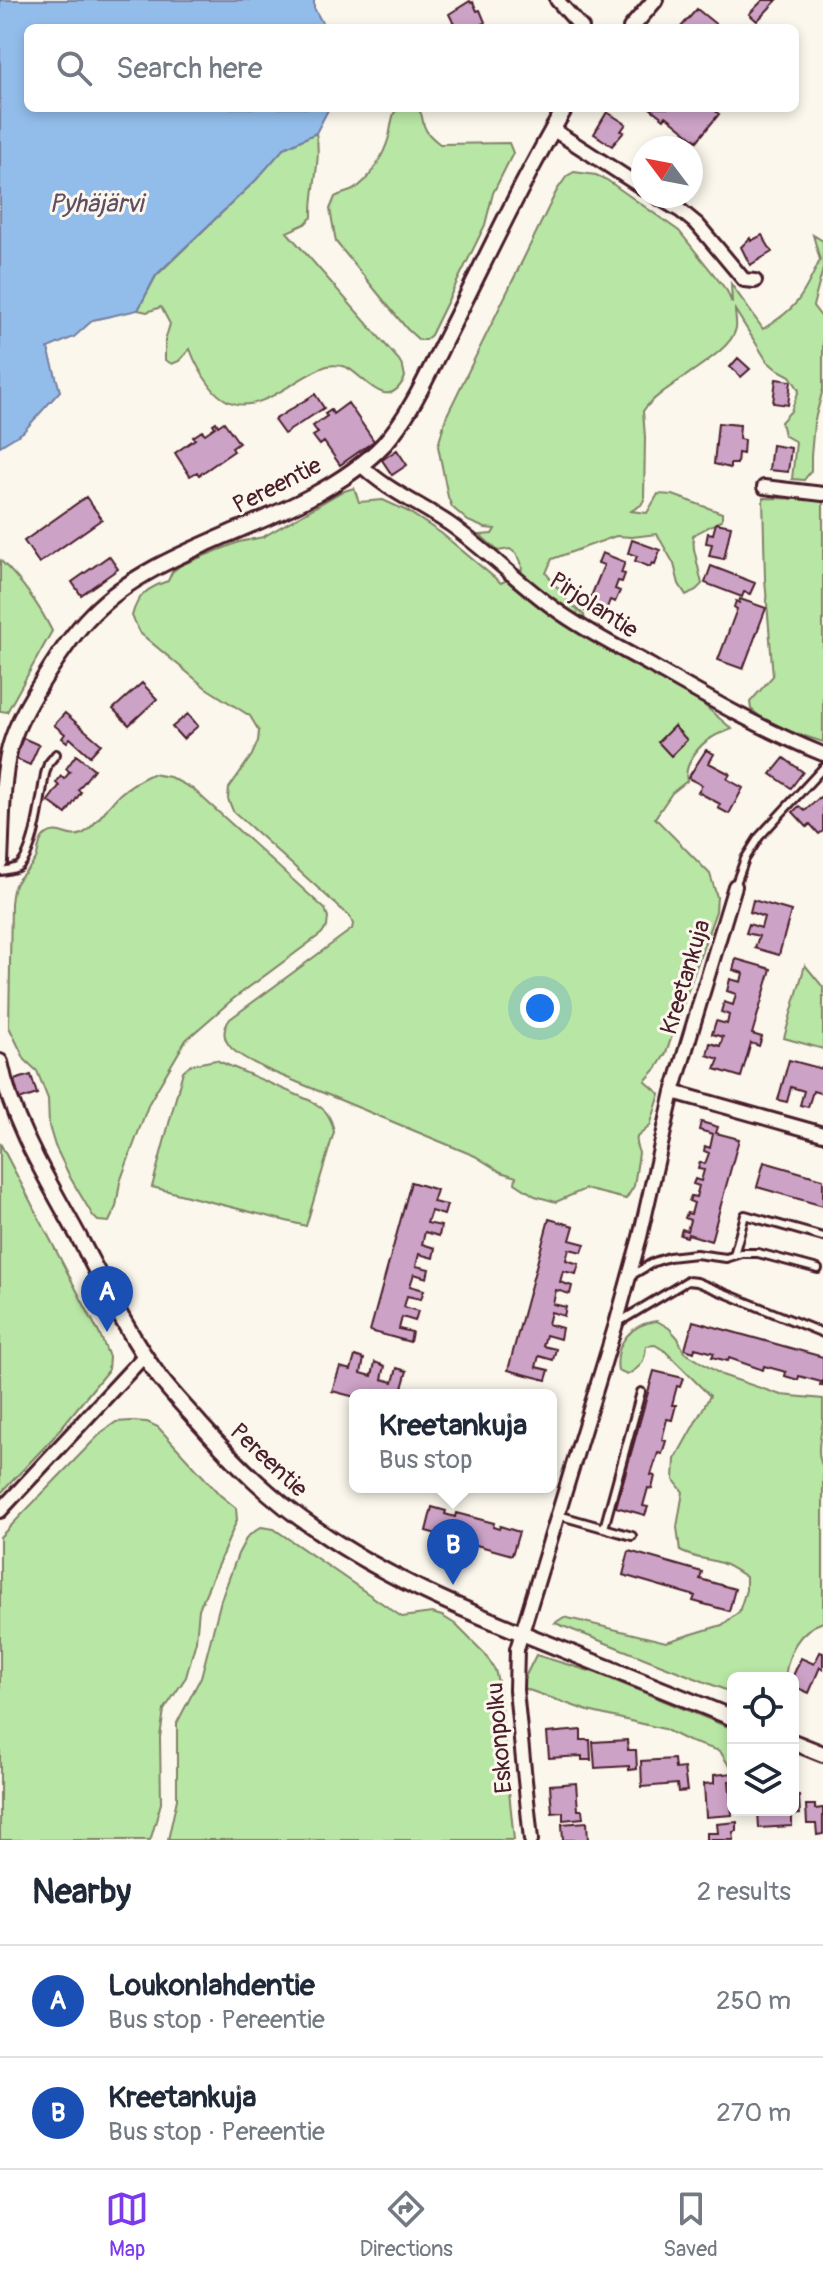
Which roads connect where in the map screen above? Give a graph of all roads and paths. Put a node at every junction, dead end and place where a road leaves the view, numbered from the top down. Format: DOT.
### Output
graph roads {
  1 [pos="557,0"];
  2 [pos="655,0"];
  3 [pos="578,24"];
  4 [pos="634,24"];
  5 [pos="563,112"];
  6 [pos="552,129"];
  7 [pos="631,180"];
  8 [pos="676,208"];
  9 [pos="755,281"];
  10 [pos="360,464"];
  11 [pos="764,487"];
  12 [pos="823,494"];
  13 [pos="56,754"];
  14 [pos="823,754"];
  15 [pos="823,768"];
  16 [pos="0,862"];
  17 [pos="0,871"];
  18 [pos="735,886"];
  19 [pos="0,1062"];
  20 [pos="673,1092"];
  21 [pos="823,1134"];
  22 [pos="823,1237"];
  23 [pos="734,1255"];
  24 [pos="818,1269"];
  25 [pos="629,1277"];
  26 [pos="616,1324"];
  27 [pos="823,1333"];
  28 [pos="144,1356"];
  29 [pos="641,1392"];
  30 [pos="0,1511"];
  31 [pos="558,1515"];
  32 [pos="604,1528"];
  33 [pos="632,1536"];
  34 [pos="520,1633"];
  35 [pos="727,1716"];
  36 [pos="798,1744"];
  37 [pos="823,1754"];
  38 [pos="531,1840"];
  1 -- 3 [label="street"];
  2 -- 4 [label="street"];
  5 -- 6 [label="street, Pereentie"];
  6 -- 7 [label="street"];
  6 -- 10 [label="street, Pereentie"];
  8 -- 9 [label="street"];
  10 -- 14 [label="street, Pirjolantie"];
  10 -- 16 [label="street, Pereentie"];
  11 -- 12 [label="street"];
  13 -- 17 [label="lane"];
  15 -- 18 [label="lane"];
  18 -- 20 [label="street, Kreetankuja"];
  19 -- 28 [label="street, Pereentie"];
  20 -- 21 [label="street"];
  20 -- 25 [label="street, Kreetankuja"];
  22 -- 23 [label="lane"];
  23 -- 24 [label="lane"];
  23 -- 25 [label="lane"];
  25 -- 26 [label="street, Kreetankuja"];
  26 -- 27 [label="lane"];
  26 -- 31 [label="street, Kreetankuja"];
  28 -- 30 [label="street"];
  28 -- 34 [label="street, Pereentie"];
  29 -- 32 [label="lane"];
  31 -- 32 [label="lane"];
  31 -- 34 [label="street, Kreetankuja"];
  32 -- 33 [label="lane"];
  34 -- 35 [label="street, Pereentie"];
  34 -- 38 [label="street, Eskonpolku"];
  36 -- 37 [label="street"];
}
